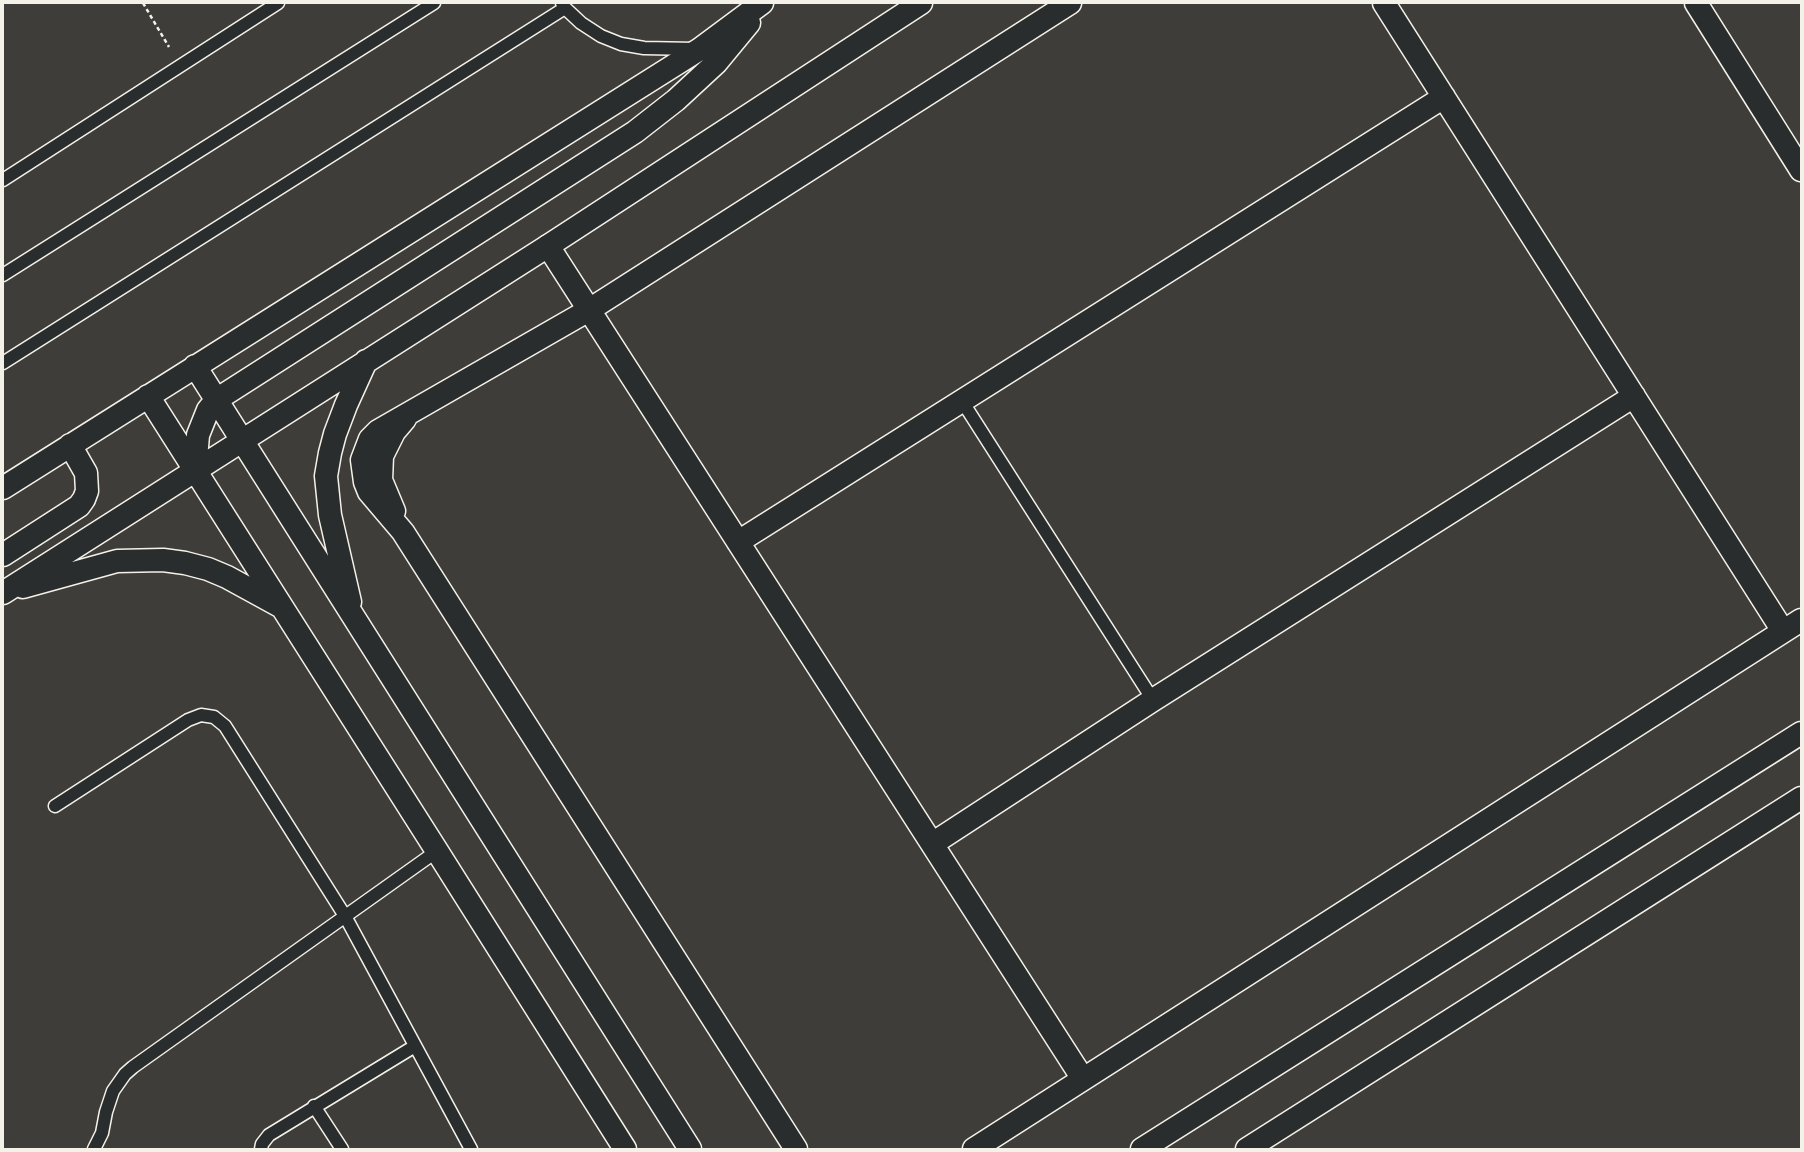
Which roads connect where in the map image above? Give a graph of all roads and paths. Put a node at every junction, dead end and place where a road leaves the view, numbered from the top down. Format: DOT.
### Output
graph roads {
  1 [pos="143,3"];
  2 [pos="278,3"];
  3 [pos="434,3"];
  4 [pos="764,3"];
  5 [pos="920,3"];
  6 [pos="1070,3"];
  7 [pos="1384,3"];
  8 [pos="1696,3"];
  9 [pos="564,6"];
  10 [pos="700,49"];
  11 [pos="180,66"];
  12 [pos="1444,97"];
  13 [pos="1801,170"];
  14 [pos="3,180"];
  15 [pos="548,246"];
  16 [pos="3,275"];
  17 [pos="589,310"];
  18 [pos="4,361"];
  19 [pos="366,362"];
  20 [pos="195,366"];
  21 [pos="148,396"];
  22 [pos="1634,396"];
  23 [pos="216,400"];
  24 [pos="962,401"];
  25 [pos="241,440"];
  26 [pos="70,445"];
  27 [pos="195,470"];
  28 [pos="3,488"];
  29 [pos="738,542"];
  30 [pos="3,555"];
  31 [pos="4,592"];
  32 [pos="281,606"];
  33 [pos="354,619"];
  34 [pos="1792,625"];
  35 [pos="1152,700"];
  36 [pos="1801,733"];
  37 [pos="1801,798"];
  38 [pos="55,806"];
  39 [pos="932,844"];
  40 [pos="437,851"];
  41 [pos="345,916"];
  42 [pos="415,1046"];
  43 [pos="1083,1079"];
  44 [pos="314,1106"];
  45 [pos="98,1147"];
  46 [pos="261,1149"];
  47 [pos="342,1149"];
  48 [pos="470,1149"];
  49 [pos="625,1149"];
  50 [pos="690,1149"];
  51 [pos="796,1149"];
  52 [pos="974,1149"];
  53 [pos="1142,1149"];
  54 [pos="1247,1149"];
  1 -- 11 [label="path"];
  2 -- 11 [label="lane"];
  3 -- 16 [label="lane"];
  4 -- 10 [label="street"];
  4 -- 23 [label="street"];
  5 -- 15 [label="street"];
  6 -- 17 [label="street"];
  7 -- 12 [label="street"];
  8 -- 13 [label="street"];
  9 -- 10 [label="lane"];
  9 -- 18 [label="lane"];
  10 -- 20 [label="street"];
  11 -- 14 [label="lane"];
  12 -- 22 [label="street"];
  12 -- 24 [label="street"];
  15 -- 17 [label="street"];
  15 -- 19 [label="street"];
  17 -- 29 [label="street"];
  17 -- 51 [label="street"];
  19 -- 25 [label="street"];
  19 -- 33 [label="street"];
  20 -- 21 [label="street"];
  20 -- 23 [label="street"];
  21 -- 26 [label="street"];
  21 -- 27 [label="street"];
  22 -- 34 [label="street"];
  22 -- 35 [label="street"];
  23 -- 25 [label="street"];
  23 -- 27 [label="street"];
  24 -- 29 [label="street"];
  24 -- 35 [label="lane"];
  25 -- 27 [label="street"];
  25 -- 33 [label="street"];
  26 -- 28 [label="street"];
  26 -- 30 [label="street"];
  27 -- 31 [label="street"];
  27 -- 32 [label="street"];
  29 -- 39 [label="street"];
  31 -- 32 [label="street"];
  32 -- 40 [label="street"];
  33 -- 50 [label="street"];
  34 -- 43 [label="street"];
  35 -- 39 [label="street"];
  36 -- 53 [label="street"];
  37 -- 54 [label="street"];
  38 -- 41 [label="lane"];
  39 -- 43 [label="street"];
  40 -- 41 [label="lane"];
  40 -- 49 [label="street"];
  41 -- 42 [label="lane"];
  41 -- 45 [label="lane"];
  42 -- 44 [label="lane"];
  42 -- 48 [label="lane"];
  43 -- 52 [label="street"];
  44 -- 46 [label="lane"];
  44 -- 47 [label="lane"];
}
